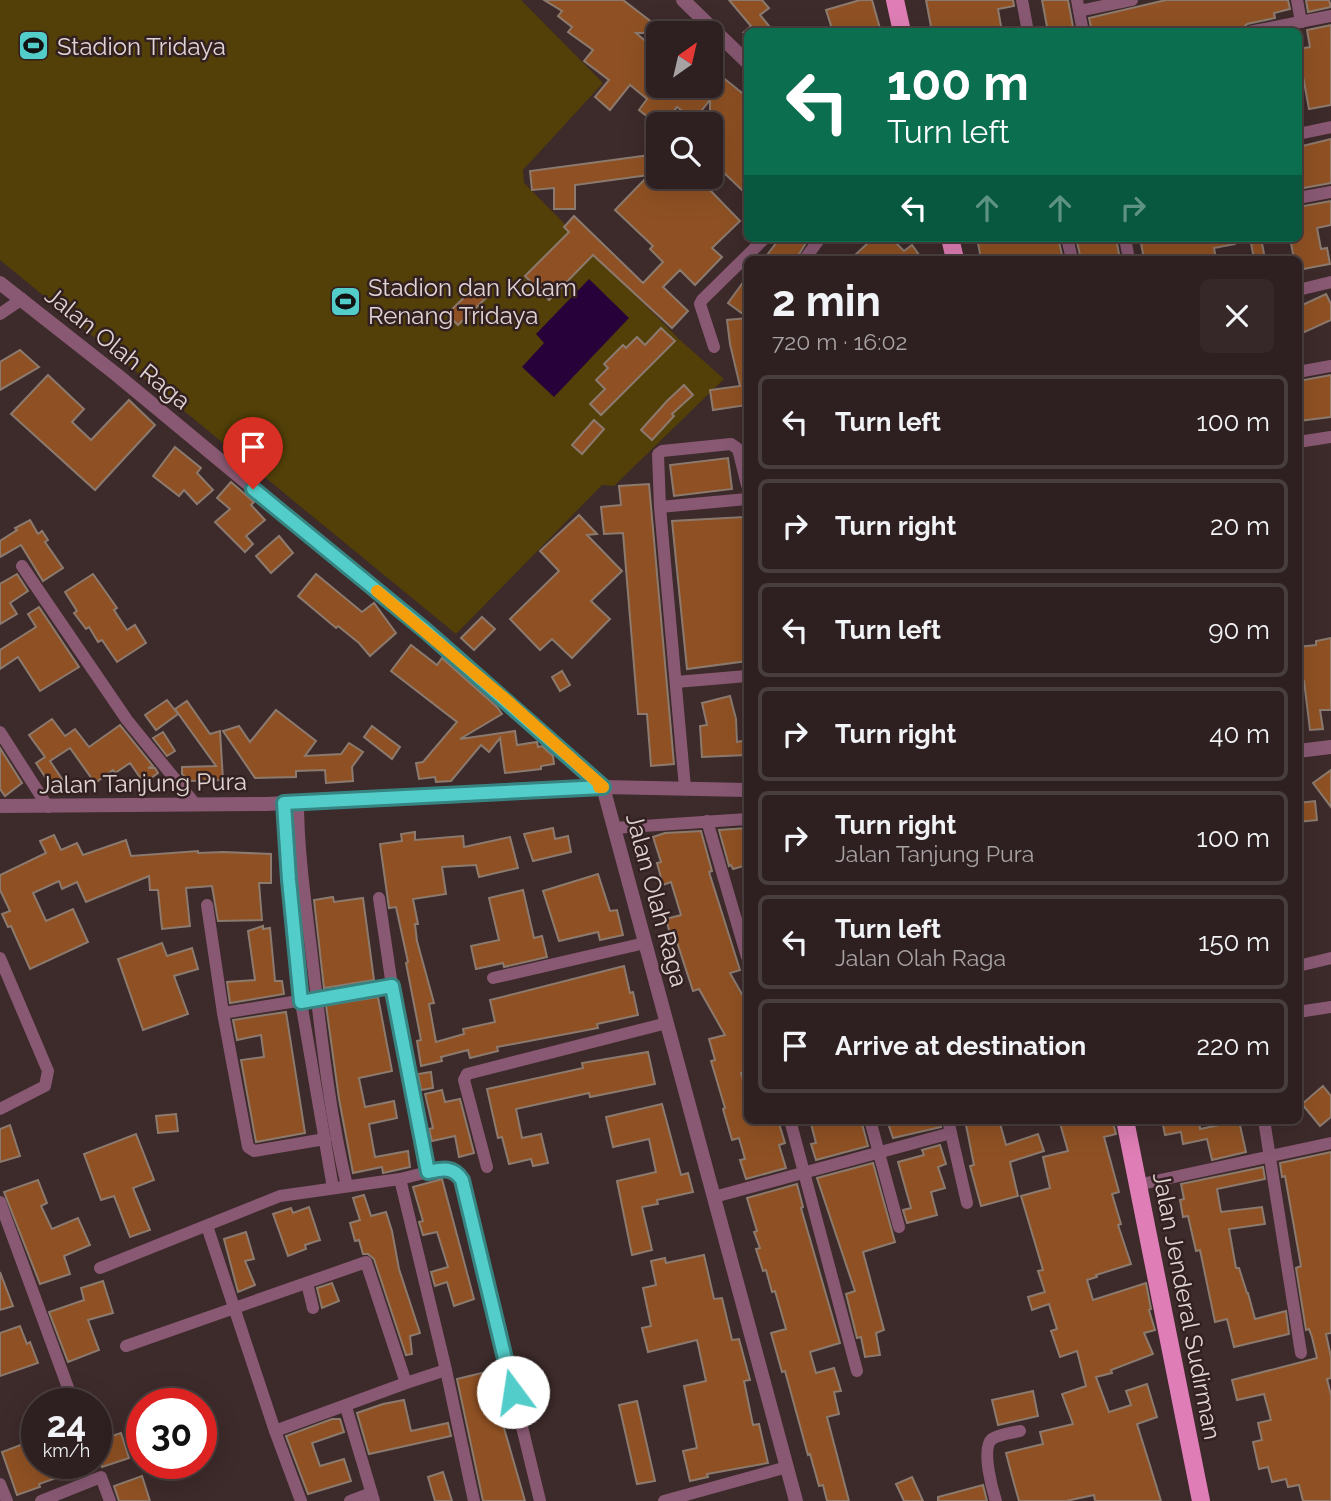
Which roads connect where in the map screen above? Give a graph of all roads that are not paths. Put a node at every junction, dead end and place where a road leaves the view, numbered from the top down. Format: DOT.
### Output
graph roads {
  1 [pos="683,0"];
  2 [pos="895,0"];
  3 [pos="1022,0"];
  4 [pos="1132,0"];
  5 [pos="1297,0"];
  6 [pos="1078,6"];
  7 [pos="1331,16"];
  8 [pos="1301,22"];
  9 [pos="901,28"];
  10 [pos="1027,28"];
  11 [pos="1082,28"];
  12 [pos="1270,28"];
  13 [pos="744,59"];
  14 [pos="1331,127"];
  15 [pos="1302,133"];
  16 [pos="1331,192"];
  17 [pos="1302,197"];
  18 [pos="762,242"];
  19 [pos="749,256"];
  20 [pos="744,261"];
  21 [pos="1331,282"];
  22 [pos="0,283"];
  23 [pos="1302,289"];
  24 [pos="22,299"];
  25 [pos="0,314"];
  26 [pos="714,347"];
  27 [pos="1331,366"];
  28 [pos="1302,371"];
  29 [pos="1331,437"];
  30 [pos="1302,441"];
  31 [pos="744,473"];
  32 [pos="744,499"];
  33 [pos="660,507"];
  34 [pos="22,566"];
  35 [pos="744,676"];
  36 [pos="676,682"];
  37 [pos="0,732"];
  38 [pos="1331,747"];
  39 [pos="1302,751"];
  40 [pos="603,787"];
  41 [pos="685,788"];
  42 [pos="744,790"];
  43 [pos="291,802"];
  44 [pos="196,805"];
  45 [pos="0,806"];
  46 [pos="48,807"];
  47 [pos="744,819"];
  48 [pos="707,821"];
  49 [pos="614,828"];
  50 [pos="379,898"];
  51 [pos="207,905"];
  52 [pos="645,943"];
  53 [pos="744,947"];
  54 [pos="0,958"];
  55 [pos="1331,958"];
  56 [pos="1302,965"];
  57 [pos="493,978"];
  58 [pos="392,986"];
  59 [pos="317,998"];
  60 [pos="301,1002"];
  61 [pos="1331,1007"];
  62 [pos="1302,1011"];
  63 [pos="223,1013"];
  64 [pos="667,1023"];
  65 [pos="0,1109"];
  66 [pos="791,1124"];
  67 [pos="871,1124"];
  68 [pos="1126,1124"];
  69 [pos="1265,1124"];
  70 [pos="949,1126"];
  71 [pos="325,1139"];
  72 [pos="1331,1143"];
  73 [pos="879,1152"];
  74 [pos="1270,1155"];
  75 [pos="487,1167"];
  76 [pos="428,1172"];
  77 [pos="803,1172"];
  78 [pos="400,1179"];
  79 [pos="347,1185"];
  80 [pos="1137,1185"];
  81 [pos="333,1188"];
  82 [pos="714,1197"];
  83 [pos="0,1202"];
  84 [pos="967,1203"];
  85 [pos="207,1226"];
  86 [pos="899,1227"];
  87 [pos="100,1268"];
  88 [pos="307,1283"];
  89 [pos="313,1308"];
  90 [pos="234,1310"];
  91 [pos="127,1346"];
  92 [pos="1301,1353"];
  93 [pos="446,1370"];
  94 [pos="857,1371"];
  95 [pos="405,1383"];
  96 [pos="68,1388"];
  97 [pos="346,1406"];
  98 [pos="275,1431"];
  99 [pos="1020,1431"];
  100 [pos="787,1467"];
  101 [pos="96,1479"];
  102 [pos="102,1479"];
  103 [pos="0,1484"];
  104 [pos="372,1497"];
  105 [pos="7,1501"];
  106 [pos="41,1501"];
  107 [pos="110,1501"];
  108 [pos="301,1501"];
  109 [pos="351,1501"];
  110 [pos="474,1501"];
  111 [pos="540,1501"];
  112 [pos="664,1501"];
  113 [pos="796,1501"];
  114 [pos="996,1501"];
  115 [pos="1201,1501"];
  1 -- 13 [label="street"];
  2 -- 9 [label="main road"];
  3 -- 10 [label="street"];
  4 -- 6 [label="street"];
  5 -- 8 [label="street"];
  6 -- 11 [label="street"];
  7 -- 8 [label="street"];
  8 -- 12 [label="street"];
  14 -- 15 [label="street"];
  16 -- 17 [label="street"];
  18 -- 19 [label="street"];
  20 -- 26 [label="street"];
  21 -- 23 [label="street"];
  22 -- 24 [label="street, Jalan Olah Raga"];
  24 -- 25 [label="street"];
  24 -- 40 [label="street, Jalan Olah Raga"];
  27 -- 28 [label="street"];
  29 -- 30 [label="street"];
  31 -- 33 [label="street"];
  32 -- 33 [label="street"];
  33 -- 36 [label="street"];
  34 -- 44 [label="street"];
  35 -- 36 [label="street"];
  36 -- 41 [label="street"];
  37 -- 46 [label="street"];
  38 -- 39 [label="street"];
  40 -- 41 [label="street, Jalan Tanjung Pura"];
  40 -- 43 [label="street, Jalan Tanjung Pura"];
  40 -- 49 [label="street, Jalan Olah Raga"];
  41 -- 42 [label="street, Jalan Tanjung Pura"];
  43 -- 44 [label="street, Jalan Tanjung Pura"];
  43 -- 59 [label="street"];
  43 -- 60 [label="street"];
  44 -- 46 [label="street, Jalan Tanjung Pura"];
  45 -- 46 [label="street, Jalan Tanjung Pura"];
  47 -- 48 [label="street"];
  48 -- 49 [label="street"];
  48 -- 53 [label="street"];
  49 -- 52 [label="street, Jalan Olah Raga"];
  50 -- 58 [label="street"];
  51 -- 63 [label="street"];
  52 -- 57 [label="street"];
  52 -- 64 [label="street, Jalan Olah Raga"];
  54 -- 65 [label="street"];
  55 -- 56 [label="street"];
  58 -- 59 [label="street"];
  58 -- 76 [label="street"];
  59 -- 60 [label="street"];
  59 -- 79 [label="street"];
  60 -- 63 [label="street"];
  60 -- 71 [label="street"];
  61 -- 62 [label="street"];
  63 -- 71 [label="street"];
  64 -- 75 [label="street"];
  64 -- 82 [label="street, Jalan Olah Raga"];
  66 -- 77 [label="street"];
  67 -- 73 [label="street"];
  68 -- 80 [label="main road, Jalan Jenderal Sudirman"];
  69 -- 74 [label="street"];
  70 -- 73 [label="street"];
  70 -- 84 [label="street"];
  71 -- 81 [label="street"];
  72 -- 74 [label="street"];
  73 -- 77 [label="street"];
  73 -- 86 [label="street"];
  74 -- 80 [label="street"];
  74 -- 92 [label="street"];
  76 -- 78 [label="street"];
  76 -- 111 [label="street"];
  77 -- 82 [label="street"];
  77 -- 94 [label="street"];
  78 -- 79 [label="street"];
  78 -- 93 [label="street"];
  79 -- 81 [label="street"];
  80 -- 115 [label="main road, Jalan Jenderal Sudirman"];
  81 -- 85 [label="street"];
  82 -- 100 [label="street, Jalan Olah Raga"];
  83 -- 96 [label="street"];
  85 -- 87 [label="street"];
  85 -- 90 [label="street"];
  88 -- 89 [label="street"];
  88 -- 90 [label="street"];
  88 -- 95 [label="street"];
  90 -- 91 [label="street"];
  90 -- 98 [label="street"];
  93 -- 95 [label="street"];
  93 -- 110 [label="street"];
  95 -- 97 [label="street"];
  97 -- 98 [label="street"];
  97 -- 104 [label="street"];
  98 -- 108 [label="street"];
  99 -- 114 [label="street"];
  100 -- 112 [label="street"];
  100 -- 113 [label="street, Jalan Olah Raga"];
  101 -- 106 [label="street"];
  102 -- 107 [label="street"];
  103 -- 105 [label="street"];
  104 -- 109 [label="street"];
}
